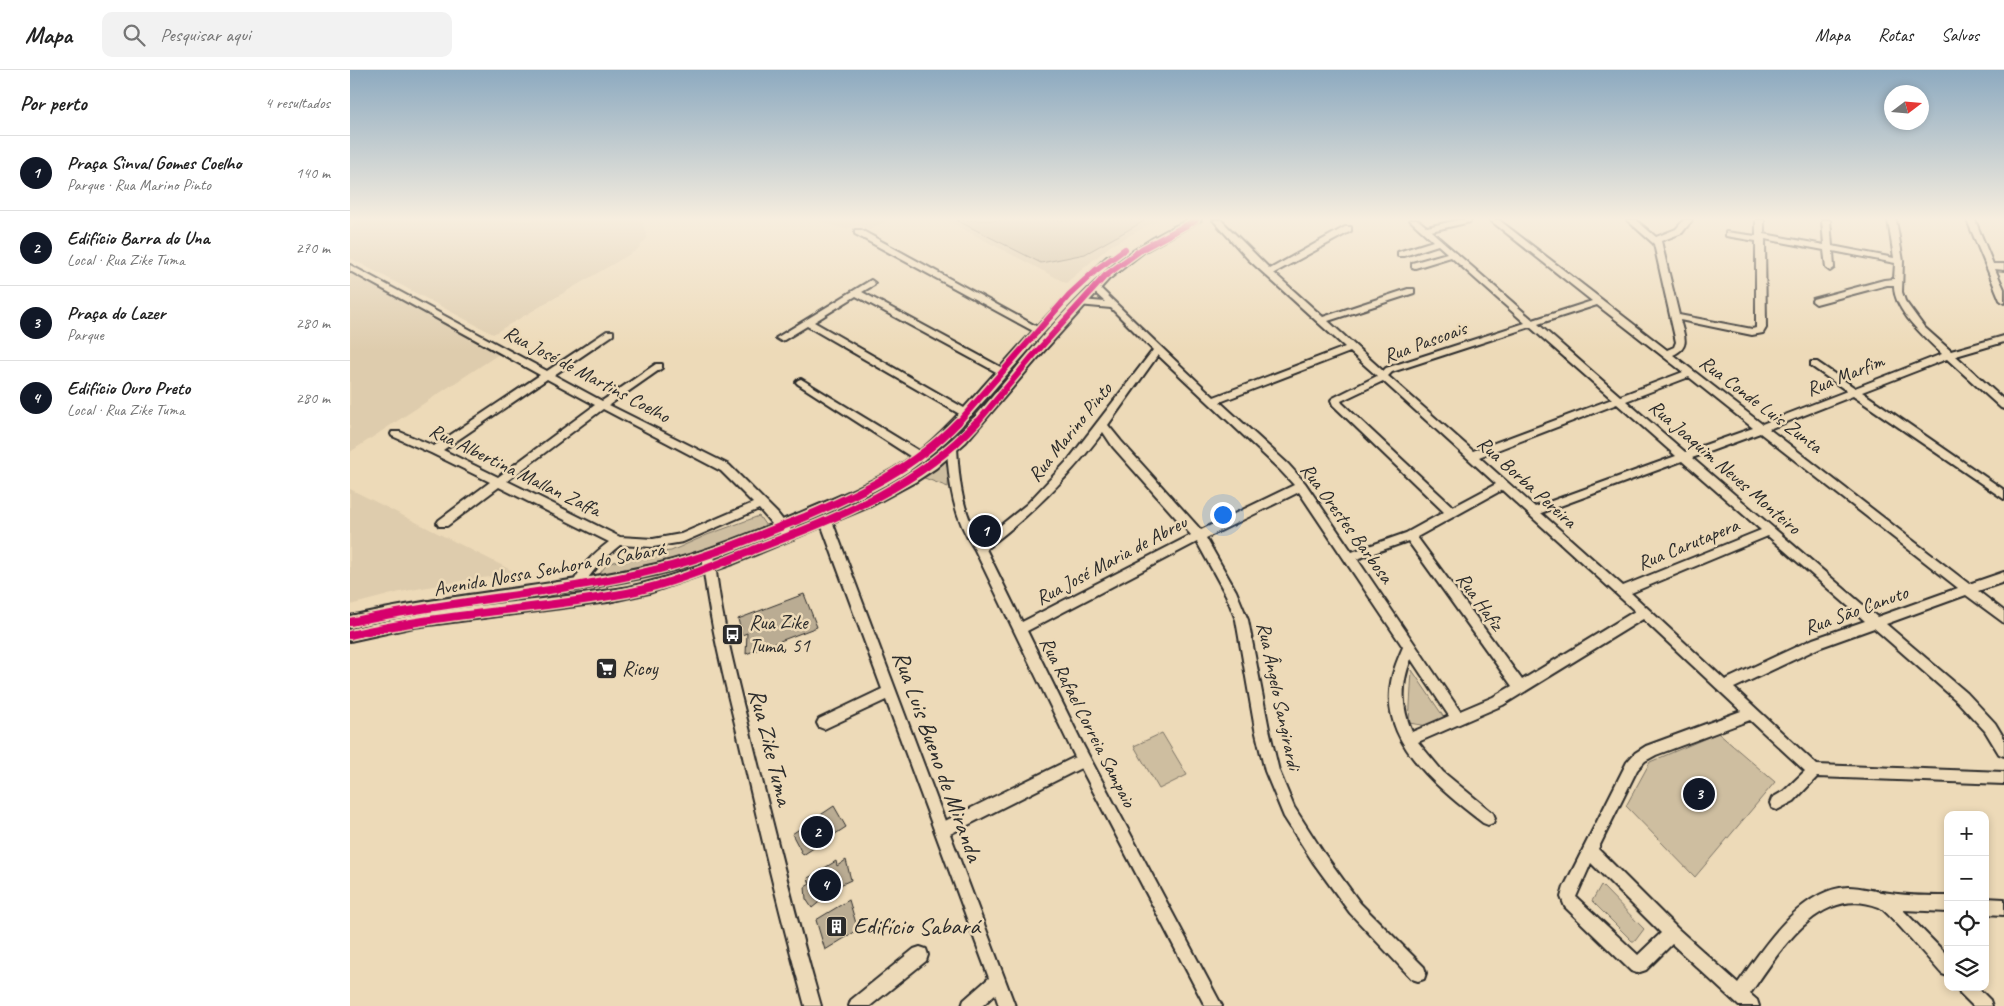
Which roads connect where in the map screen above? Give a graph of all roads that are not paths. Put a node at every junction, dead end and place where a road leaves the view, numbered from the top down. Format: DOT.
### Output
graph roads {
  1 [pos="916,264"];
  2 [pos="1105,264"];
  3 [pos="1121,264"];
  4 [pos="1260,264"];
  5 [pos="1286,264"];
  6 [pos="1423,264"];
  7 [pos="1465,264"];
  8 [pos="1549,264"];
  9 [pos="1664,264"];
  10 [pos="1761,264"];
  11 [pos="1830,264"];
  12 [pos="1899,264"];
  13 [pos="1415,266"];
  14 [pos="1991,266"];
  15 [pos="2004,267"];
  16 [pos="350,268"];
  17 [pos="1830,268"];
  18 [pos="1269,273"];
  19 [pos="1899,282"];
  20 [pos="871,283"];
  21 [pos="1094,286"];
  22 [pos="1411,290"];
  23 [pos="856,292"];
  24 [pos="2004,300"];
  25 [pos="1816,301"];
  26 [pos="1598,302"];
  27 [pos="1081,303"];
  28 [pos="1115,306"];
  29 [pos="1677,317"];
  30 [pos="1322,320"];
  31 [pos="807,322"];
  32 [pos="1532,324"];
  33 [pos="1038,330"];
  34 [pos="610,333"];
  35 [pos="781,338"];
  36 [pos="2004,339"];
  37 [pos="1351,348"];
  38 [pos="1158,350"];
  39 [pos="1665,355"];
  40 [pos="1948,355"];
  41 [pos="1814,364"];
  42 [pos="659,366"];
  43 [pos="1003,372"];
  44 [pos="1690,373"];
  45 [pos="547,375"];
  46 [pos="1381,376"];
  47 [pos="801,382"];
  48 [pos="1855,391"];
  49 [pos="1618,400"];
  50 [pos="1212,401"];
  51 [pos="602,405"];
  52 [pos="2004,406"];
  53 [pos="967,414"];
  54 [pos="1103,425"];
  55 [pos="1762,428"];
  56 [pos="396,434"];
  57 [pos="952,448"];
  58 [pos="435,450"];
  59 [pos="1470,456"];
  60 [pos="920,457"];
  61 [pos="1684,457"];
  62 [pos="496,482"];
  63 [pos="1301,486"];
  64 [pos="1503,486"];
  65 [pos="2004,495"];
  66 [pos="760,504"];
  67 [pos="1532,512"];
  68 [pos="1452,513"];
  69 [pos="826,521"];
  70 [pos="443,523"];
  71 [pos="785,531"];
  72 [pos="1770,531"];
  73 [pos="1199,536"];
  74 [pos="1410,536"];
  75 [pos="618,541"];
  76 [pos="980,548"];
  77 [pos="1350,556"];
  78 [pos="709,561"];
  79 [pos="2004,577"];
  80 [pos="578,585"];
  81 [pos="1968,589"];
  82 [pos="1621,592"];
  83 [pos="1644,612"];
  84 [pos="2004,618"];
  85 [pos="350,622"];
  86 [pos="1878,623"];
  87 [pos="1019,630"];
  88 [pos="350,635"];
  89 [pos="1409,646"];
  90 [pos="1724,686"];
  91 [pos="1521,688"];
  92 [pos="889,692"];
  93 [pos="1753,713"];
  94 [pos="1458,719"];
  95 [pos="824,723"];
  96 [pos="1408,740"];
  97 [pos="2004,750"];
  98 [pos="1083,760"];
  99 [pos="1814,771"];
  100 [pos="2004,778"];
  101 [pos="1777,803"];
  102 [pos="1488,818"];
  103 [pos="942,831"];
  104 [pos="1589,850"];
  105 [pos="1884,900"];
  106 [pos="1944,904"];
  107 [pos="1989,906"];
  108 [pos="2004,907"];
  109 [pos="1672,933"];
  110 [pos="920,954"];
  111 [pos="1944,964"];
  112 [pos="1418,973"];
  113 [pos="997,981"];
  114 [pos="1970,991"];
  115 [pos="1739,995"];
  116 [pos="813,1006"];
  117 [pos="858,1006"];
  118 [pos="970,1006"];
  119 [pos="1007,1006"];
  120 [pos="1214,1006"];
  121 [pos="1751,1006"];
  122 [pos="1984,1006"];
  1 -- 33 [label="street"];
  2 -- 33 [label="main road, Avenida Nossa Senhora do Sabará"];
  3 -- 21 [label="main road, Avenida Nossa Senhora do Sabará"];
  4 -- 18 [label="street, Rua Borba Pereira"];
  5 -- 18 [label="street"];
  6 -- 13 [label="street"];
  7 -- 32 [label="street, Rua Joaquim Neves Monteiro"];
  8 -- 26 [label="street, Rua Conde Luis Zunta"];
  9 -- 29 [label="street"];
  10 -- 29 [label="street"];
  11 -- 17 [label="street"];
  12 -- 19 [label="street"];
  14 -- 15 [label="street"];
  14 -- 24 [label="street"];
  16 -- 45 [label="street, Rua José de Martins Coelho"];
  18 -- 30 [label="street, Rua Borba Pereira"];
  19 -- 25 [label="street"];
  19 -- 40 [label="street"];
  20 -- 23 [label="street"];
  21 -- 27 [label="main road, Avenida Nossa Senhora do Sabará"];
  21 -- 28 [label="street, Rua Orestes Barbosa"];
  22 -- 30 [label="street"];
  23 -- 31 [label="street"];
  23 -- 43 [label="street"];
  26 -- 32 [label="street, Rua Pascoais"];
  26 -- 39 [label="street, Rua Conde Luis Zunta"];
  27 -- 28 [label="street"];
  27 -- 57 [label="main road, Avenida Nossa Senhora do Sabará"];
  28 -- 38 [label="street, Rua Orestes Barbosa"];
  29 -- 39 [label="street"];
  30 -- 37 [label="street, Rua Borba Pereira"];
  31 -- 35 [label="street"];
  31 -- 53 [label="street"];
  32 -- 46 [label="street, Rua Pascoais"];
  32 -- 49 [label="street, Rua Joaquim Neves Monteiro"];
  33 -- 43 [label="main road, Avenida Nossa Senhora do Sabará"];
  34 -- 45 [label="street"];
  36 -- 40 [label="street, Rua Marfim"];
  37 -- 46 [label="street, Rua Borba Pereira"];
  37 -- 50 [label="street"];
  38 -- 50 [label="street, Rua Orestes Barbosa"];
  38 -- 54 [label="street, Rua Marino Pinto"];
  39 -- 44 [label="street, Rua Conde Luis Zunta"];
  40 -- 48 [label="street, Rua Marfim"];
  40 -- 52 [label="street"];
  41 -- 48 [label="street"];
  42 -- 51 [label="street"];
  43 -- 53 [label="main road, Avenida Nossa Senhora do Sabará"];
  44 -- 49 [label="street"];
  44 -- 55 [label="street, Rua Conde Luis Zunta"];
  45 -- 51 [label="street, Rua José de Martins Coelho"];
  45 -- 58 [label="street"];
  46 -- 59 [label="street, Rua Borba Pereira"];
  46 -- 68 [label="street, Rua Pascoais"];
  47 -- 60 [label="street"];
  48 -- 55 [label="street, Rua Marfim"];
  48 -- 65 [label="street"];
  49 -- 59 [label="street"];
  49 -- 61 [label="street, Rua Joaquim Neves Monteiro"];
  50 -- 63 [label="street, Rua Orestes Barbosa"];
  51 -- 62 [label="street"];
  51 -- 66 [label="street, Rua José de Martins Coelho"];
  53 -- 60 [label="main road, Avenida Nossa Senhora do Sabará"];
  54 -- 73 [label="street, Rua Ângelo Sangirardi"];
  54 -- 76 [label="street, Rua Marino Pinto"];
  55 -- 61 [label="street, Rua Marfim"];
  55 -- 81 [label="street, Rua Conde Luis Zunta"];
  56 -- 58 [label="street, Rua Albertina Mallan Zaffa"];
  57 -- 69 [label="main road, Avenida Nossa Senhora do Sabará"];
  57 -- 76 [label="street, Rua Rafael Correia Sampaio"];
  58 -- 62 [label="street, Rua Albertina Mallan Zaffa"];
  59 -- 64 [label="street, Rua Borba Pereira"];
  60 -- 71 [label="main road, Avenida Nossa Senhora do Sabará"];
  61 -- 67 [label="street, Rua Marfim"];
  61 -- 72 [label="street, Rua Joaquim Neves Monteiro"];
  62 -- 70 [label="street"];
  62 -- 75 [label="street, Rua Albertina Mallan Zaffa"];
  63 -- 73 [label="street, Rua José Maria de Abreu"];
  63 -- 77 [label="street, Rua Orestes Barbosa"];
  64 -- 67 [label="street, Rua Borba Pereira"];
  64 -- 68 [label="street"];
  66 -- 71 [label="street, Rua José de Martins Coelho"];
  66 -- 75 [label="street"];
  67 -- 82 [label="street, Rua Borba Pereira"];
  68 -- 74 [label="street"];
  69 -- 71 [label="main road, Avenida Nossa Senhora do Sabará"];
  69 -- 92 [label="street, Rua Luis Bueno de Miranda"];
  71 -- 78 [label="main road, Avenida Nossa Senhora do Sabará"];
  72 -- 82 [label="street, Rua Carutapera"];
  72 -- 86 [label="street, Rua Joaquim Neves Monteiro"];
  73 -- 87 [label="street, Rua José Maria de Abreu"];
  73 -- 112 [label="street, Rua Ângelo Sangirardi"];
  74 -- 77 [label="street"];
  74 -- 91 [label="street, Rua Hafiz"];
  75 -- 80 [label="street"];
  76 -- 87 [label="street, Rua Rafael Correia Sampaio"];
  77 -- 89 [label="street, Rua Orestes Barbosa"];
  78 -- 80 [label="main road, Avenida Nossa Senhora do Sabará"];
  78 -- 88 [label="main road, Avenida Nossa Senhora do Sabará"];
  78 -- 116 [label="street, Rua Zike Tuma"];
  79 -- 81 [label="street, Rua São Canuto"];
  80 -- 85 [label="main road, Avenida Nossa Senhora do Sabará"];
  81 -- 84 [label="street, Rua Conde Luis Zunta"];
  81 -- 86 [label="street, Rua São Canuto"];
  82 -- 83 [label="street, Rua Borba Pereira"];
  83 -- 90 [label="street, Rua Borba Pereira"];
  83 -- 91 [label="street"];
  86 -- 90 [label="street, Rua São Canuto"];
  86 -- 97 [label="street, Rua Joaquim Neves Monteiro"];
  87 -- 98 [label="street, Rua Rafael Correia Sampaio"];
  89 -- 94 [label="street, Rua Orestes Barbosa"];
  89 -- 96 [label="street"];
  90 -- 93 [label="street, Rua Borba Pereira"];
  91 -- 94 [label="street"];
  92 -- 95 [label="street"];
  92 -- 103 [label="street, Rua Luis Bueno de Miranda"];
  93 -- 99 [label="street, Rua Borba Pereira"];
  93 -- 104 [label="street"];
  94 -- 96 [label="street"];
  96 -- 102 [label="street"];
  98 -- 103 [label="street"];
  98 -- 120 [label="street, Rua Rafael Correia Sampaio"];
  99 -- 100 [label="street"];
  99 -- 101 [label="street"];
  103 -- 113 [label="street, Rua Luis Bueno de Miranda"];
  104 -- 109 [label="street"];
  104 -- 109 [label="street"];
  105 -- 106 [label="street"];
  105 -- 111 [label="street"];
  105 -- 115 [label="street"];
  107 -- 108 [label="street"];
  109 -- 115 [label="street"];
  110 -- 117 [label="street"];
  113 -- 118 [label="street"];
  113 -- 119 [label="street, Rua Luis Bueno de Miranda"];
  114 -- 122 [label="street"];
  115 -- 121 [label="street"];
}
